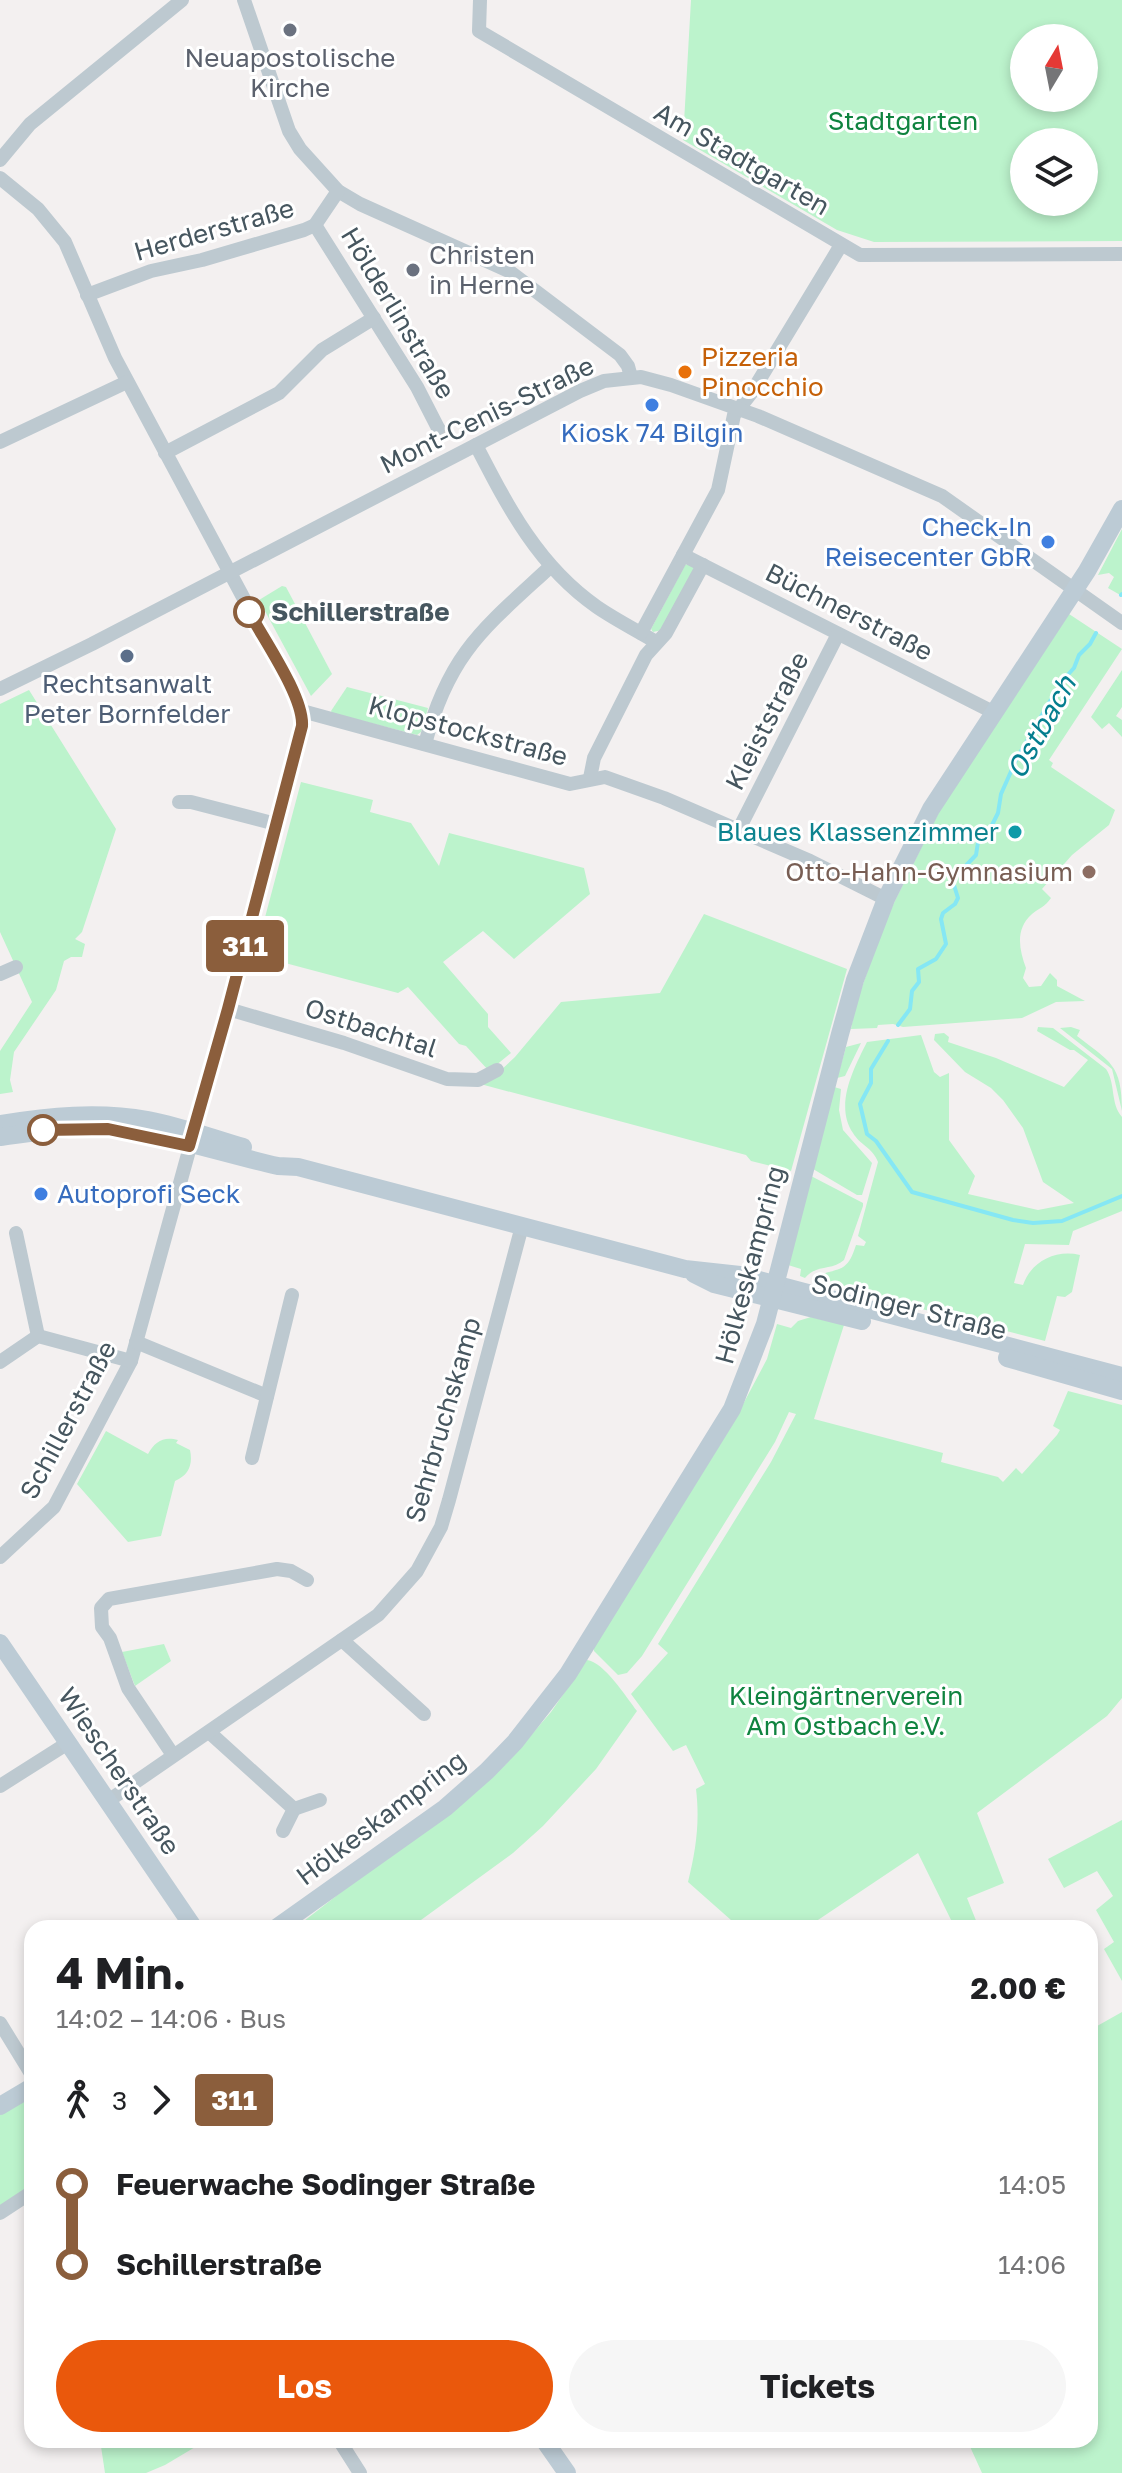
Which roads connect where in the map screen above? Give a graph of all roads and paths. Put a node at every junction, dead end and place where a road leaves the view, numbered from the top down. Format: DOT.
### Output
graph roads {
  1 [pos="182,0"];
  2 [pos="244,0"];
  3 [pos="480,0"];
  4 [pos="0,160"];
  5 [pos="0,178"];
  6 [pos="338,191"];
  7 [pos="315,225"];
  8 [pos="841,245"];
  9 [pos="1122,254"];
  10 [pos="87,295"];
  11 [pos="374,318"];
  12 [pos="631,377"];
  13 [pos="127,382"];
  14 [pos="738,408"];
  15 [pos="438,428"];
  16 [pos="0,442"];
  17 [pos="446,443"];
  18 [pos="476,445"];
  19 [pos="165,453"];
  20 [pos="454,456"];
  21 [pos="1122,509"];
  22 [pos="683,555"];
  23 [pos="703,565"];
  24 [pos="550,567"];
  25 [pos="228,574"];
  26 [pos="1075,590"];
  27 [pos="1122,623"];
  28 [pos="641,633"];
  29 [pos="838,634"];
  30 [pos="656,642"];
  31 [pos="0,689"];
  32 [pos="302,711"];
  33 [pos="993,712"];
  34 [pos="425,744"];
  35 [pos="590,778"];
  36 [pos="179,802"];
  37 [pos="276,824"];
  38 [pos="739,829"];
  39 [pos="886,899"];
  40 [pos="16,967"];
  41 [pos="0,974"];
  42 [pos="228,1009"];
  43 [pos="497,1070"];
  44 [pos="0,1124"];
  45 [pos="0,1137"];
  46 [pos="191,1139"];
  47 [pos="522,1226"];
  48 [pos="16,1233"];
  49 [pos="774,1292"];
  50 [pos="292,1295"];
  51 [pos="38,1336"];
  52 [pos="136,1342"];
  53 [pos="131,1361"];
  54 [pos="0,1362"];
  55 [pos="1122,1376"];
  56 [pos="1122,1391"];
  57 [pos="267,1396"];
  58 [pos="252,1458"];
  59 [pos="0,1557"];
  60 [pos="307,1580"];
  61 [pos="342,1640"];
  62 [pos="0,1643"];
  63 [pos="424,1714"];
  64 [pos="209,1732"];
  65 [pos="68,1743"];
  66 [pos="173,1755"];
  67 [pos="0,1786"];
  68 [pos="320,1800"];
  69 [pos="108,1801"];
  70 [pos="294,1809"];
  71 [pos="283,1831"];
  72 [pos="189,1920"];
  73 [pos="287,1920"];
  74 [pos="0,2023"];
  75 [pos="24,2062"];
  76 [pos="24,2092"];
  77 [pos="0,2106"];
  78 [pos="24,2197"];
  79 [pos="0,2213"];
  80 [pos="344,2448"];
  81 [pos="550,2448"];
  82 [pos="360,2473"];
  83 [pos="567,2473"];
  1 -- 4 [label="street"];
  2 -- 6 [label="street"];
  3 -- 8 [label="street, Am Stadtgarten"];
  5 -- 10 [label="street"];
  6 -- 7 [label="street, Herderstraße"];
  6 -- 12 [label="street"];
  7 -- 10 [label="street, Herderstraße"];
  7 -- 11 [label="street, Hölderlinstraße"];
  8 -- 9 [label="street"];
  8 -- 14 [label="street, Am Stadtgarten"];
  10 -- 13 [label="street"];
  11 -- 15 [label="street, Hölderlinstraße"];
  11 -- 19 [label="street"];
  12 -- 14 [label="street, Mont-Cenis-Straße"];
  12 -- 18 [label="street, Mont-Cenis-Straße"];
  13 -- 16 [label="street"];
  13 -- 19 [label="street"];
  14 -- 22 [label="street, Am Stadtgarten"];
  14 -- 26 [label="street, Mont-Cenis-Straße"];
  17 -- 20 [label="street"];
  18 -- 20 [label="street, Mont-Cenis-Straße"];
  18 -- 24 [label="street"];
  19 -- 25 [label="street"];
  20 -- 25 [label="street, Mont-Cenis-Straße"];
  21 -- 26 [label="main road, Hölkeskampring"];
  22 -- 23 [label="street, Büchnerstraße"];
  22 -- 28 [label="street, Am Stadtgarten"];
  23 -- 29 [label="street, Büchnerstraße"];
  23 -- 30 [label="street"];
  24 -- 28 [label="street"];
  24 -- 34 [label="street"];
  25 -- 31 [label="street, Mont-Cenis-Straße"];
  25 -- 32 [label="street"];
  26 -- 27 [label="street, Mont-Cenis-Straße"];
  26 -- 33 [label="main road, Hölkeskampring"];
  28 -- 30 [label="street"];
  29 -- 33 [label="street, Büchnerstraße"];
  29 -- 38 [label="street, Kleiststraße"];
  30 -- 35 [label="street"];
  32 -- 34 [label="street, Klopstockstraße"];
  32 -- 37 [label="street, Schillerstraße"];
  33 -- 39 [label="main road, Hölkeskampring"];
  34 -- 35 [label="street, Klopstockstraße"];
  35 -- 38 [label="street, Klopstockstraße"];
  36 -- 37 [label="street"];
  37 -- 42 [label="street, Schillerstraße"];
  38 -- 39 [label="street, Klopstockstraße"];
  39 -- 49 [label="main road, Hölkeskampring"];
  40 -- 41 [label="street"];
  42 -- 43 [label="street, Ostbachtal"];
  42 -- 46 [label="street, Schillerstraße"];
  44 -- 46 [label="main road, Sodinger Straße"];
  45 -- 46 [label="main road, Sodinger Straße"];
  46 -- 47 [label="main road, Sodinger Straße"];
  46 -- 52 [label="street, Schillerstraße"];
  47 -- 49 [label="main road, Sodinger Straße"];
  47 -- 61 [label="street, Sehrbruchskamp"];
  48 -- 51 [label="street"];
  49 -- 55 [label="main road, Sodinger Straße"];
  49 -- 56 [label="main road, Sodinger Straße"];
  49 -- 73 [label="main road, Hölkeskampring"];
  50 -- 57 [label="street"];
  51 -- 53 [label="street"];
  51 -- 54 [label="street"];
  52 -- 53 [label="street, Schillerstraße"];
  52 -- 57 [label="street"];
  53 -- 59 [label="street, Schillerstraße"];
  57 -- 58 [label="street"];
  60 -- 66 [label="street"];
  61 -- 63 [label="street"];
  61 -- 64 [label="street, Sehrbruchskamp"];
  62 -- 65 [label="main road, Wiescherstraße"];
  64 -- 66 [label="street, Sehrbruchskamp"];
  64 -- 70 [label="street"];
  65 -- 67 [label="street"];
  65 -- 69 [label="main road, Wiescherstraße"];
  66 -- 69 [label="street, Sehrbruchskamp"];
  68 -- 70 [label="street"];
  69 -- 72 [label="main road, Wiescherstraße"];
  70 -- 71 [label="street"];
  74 -- 75 [label="street"];
  76 -- 77 [label="main road"];
  78 -- 79 [label="street"];
  80 -- 82 [label="street"];
  81 -- 83 [label="main road"];
}
